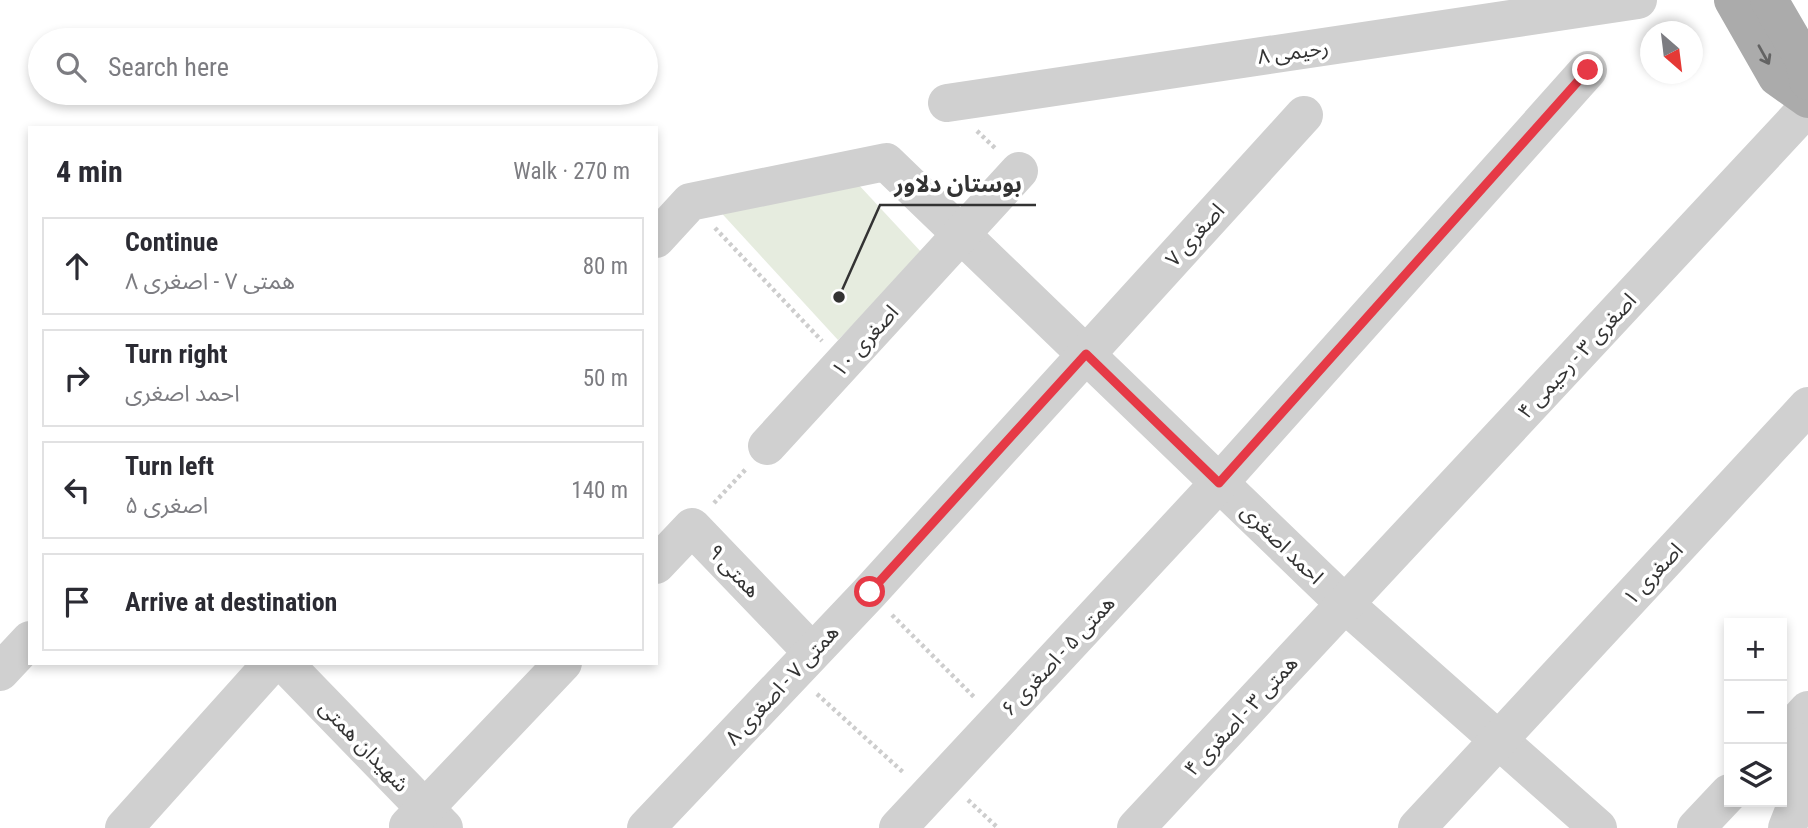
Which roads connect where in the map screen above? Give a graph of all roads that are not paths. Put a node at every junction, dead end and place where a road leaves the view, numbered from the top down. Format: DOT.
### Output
graph roads {
  1 [pos="1638,0"];
  2 [pos="1733,0"];
  3 [pos="1769,0"];
  4 [pos="1588,70"];
  5 [pos="1808,81"];
  6 [pos="1808,99"];
  7 [pos="947,103"];
  8 [pos="1808,107"];
  9 [pos="1304,115"];
  10 [pos="1020,171"];
  11 [pos="962,234"];
  12 [pos="658,237"];
  13 [pos="1086,354"];
  14 [pos="1808,406"];
  15 [pos="767,446"];
  16 [pos="1219,483"];
  17 [pos="658,563"];
  18 [pos="1346,605"];
  19 [pos="28,642"];
  20 [pos="803,662"];
  21 [pos="270,665"];
  22 [pos="286,665"];
  23 [pos="561,665"];
  24 [pos="0,671"];
  25 [pos="1808,710"];
  26 [pos="1787,733"];
  27 [pos="1499,741"];
  28 [pos="1808,742"];
  29 [pos="1787,765"];
  30 [pos="1808,775"];
  31 [pos="1724,798"];
  32 [pos="1749,807"];
  33 [pos="425,821"];
  34 [pos="124,828"];
  35 [pos="646,828"];
  36 [pos="898,828"];
  37 [pos="1136,828"];
  38 [pos="1417,828"];
  39 [pos="1598,828"];
  40 [pos="1696,828"];
  41 [pos="1730,828"];
  42 [pos="1787,828"];
  1 -- 7 [label="street, رحیمی ۸"];
  2 -- 6 [label="main road, one-way"];
  3 -- 5 [label="main road"];
  4 -- 16 [label="street, همتی ۵ - اصغری ۶"];
  8 -- 18 [label="street, اصغری ۳ - رحیمی ۴"];
  9 -- 13 [label="street, اصغری ۷"];
  10 -- 11 [label="street, اصغری ۱۰"];
  11 -- 12 [label="street, احمد اصغری"];
  11 -- 13 [label="street, احمد اصغری"];
  11 -- 15 [label="street, اصغری ۱۰"];
  13 -- 16 [label="street, احمد اصغری"];
  13 -- 20 [label="street, همتی ۷ - اصغری ۸"];
  14 -- 27 [label="street, اصغری ۱"];
  16 -- 18 [label="street, احمد اصغری"];
  16 -- 36 [label="street, همتی ۵ - اصغری ۶"];
  17 -- 20 [label="street, همتی ۹"];
  18 -- 27 [label="street, احمد اصغری"];
  18 -- 37 [label="street, همتی ۳ - اصغری ۴"];
  19 -- 24 [label="street"];
  20 -- 35 [label="street, همتی ۷ - اصغری ۸"];
  21 -- 34 [label="street"];
  22 -- 33 [label="street, شهیدان همتی"];
  23 -- 33 [label="street"];
  25 -- 26 [label="street"];
  27 -- 38 [label="street, اصغری ۱"];
  27 -- 39 [label="street, احمد اصغری"];
  28 -- 29 [label="street"];
  30 -- 42 [label="street"];
  31 -- 40 [label="street"];
  32 -- 41 [label="street"];
}
